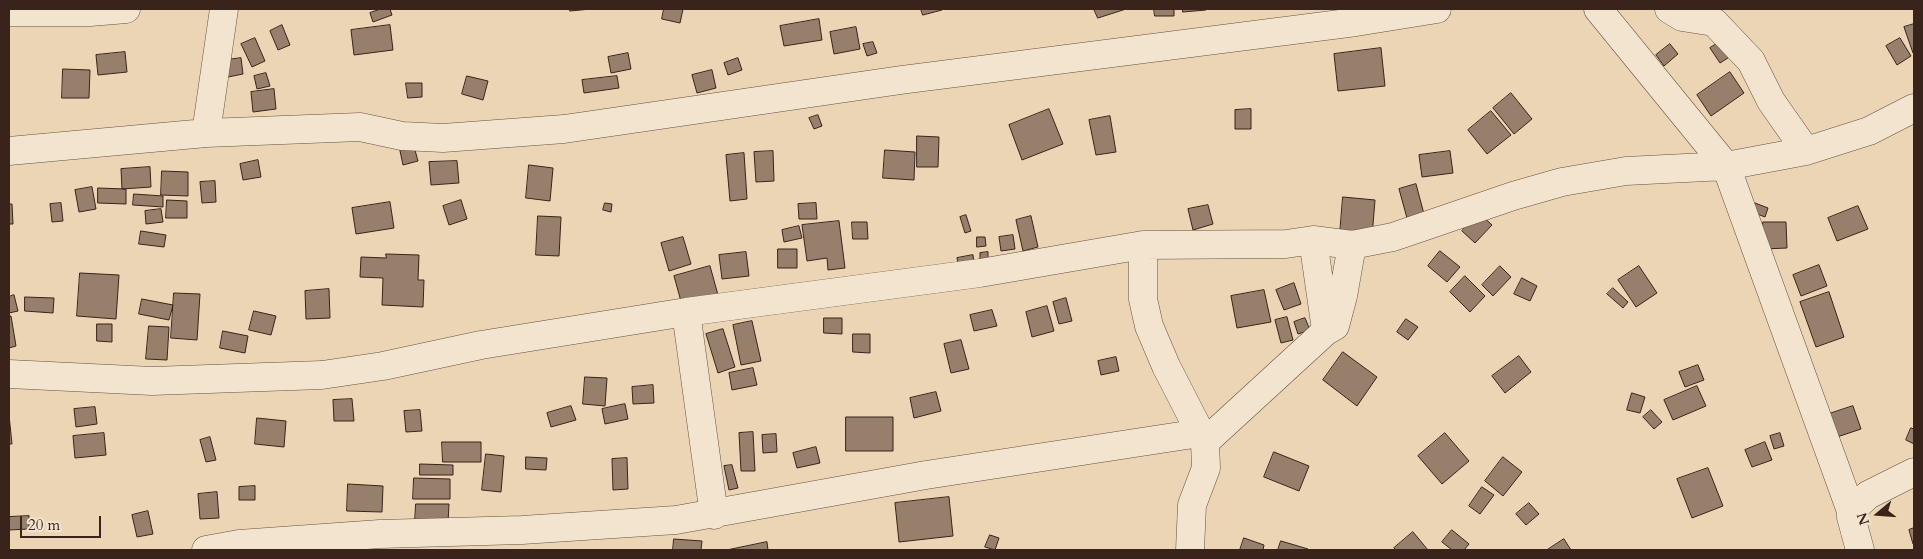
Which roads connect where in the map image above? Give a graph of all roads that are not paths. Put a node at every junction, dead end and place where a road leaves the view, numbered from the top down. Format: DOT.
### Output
graph roads {
  1 [pos="126,9"];
  2 [pos="224,9"];
  3 [pos="1437,9"];
  4 [pos="1598,9"];
  5 [pos="1683,11"];
  6 [pos="9,12"];
  7 [pos="1385,13"];
  8 [pos="1914,108"];
  9 [pos="206,133"];
  10 [pos="9,151"];
  11 [pos="1806,151"];
  12 [pos="1726,166"];
  13 [pos="1313,240"];
  14 [pos="1143,245"];
  15 [pos="1352,245"];
  16 [pos="686,312"];
  17 [pos="1326,330"];
  18 [pos="9,374"];
  19 [pos="1203,438"];
  20 [pos="1914,472"];
  21 [pos="1851,511"];
  22 [pos="714,514"];
  23 [pos="206,550"];
  24 [pos="1190,550"];
  25 [pos="1860,550"];
  1 -- 6 [label="street"];
  2 -- 9 [label="street"];
  3 -- 7 [label="street"];
  4 -- 12 [label="street"];
  5 -- 11 [label="street"];
  7 -- 9 [label="street"];
  8 -- 11 [label="street"];
  9 -- 10 [label="street"];
  11 -- 12 [label="street"];
  12 -- 15 [label="street"];
  12 -- 21 [label="street"];
  13 -- 14 [label="street"];
  13 -- 15 [label="street"];
  13 -- 17 [label="street"];
  14 -- 16 [label="street"];
  14 -- 19 [label="street"];
  15 -- 19 [label="street"];
  16 -- 18 [label="street"];
  16 -- 22 [label="street"];
  19 -- 22 [label="street"];
  19 -- 24 [label="street"];
  20 -- 21 [label="street"];
  21 -- 25 [label="street"];
  22 -- 23 [label="street"];
}
